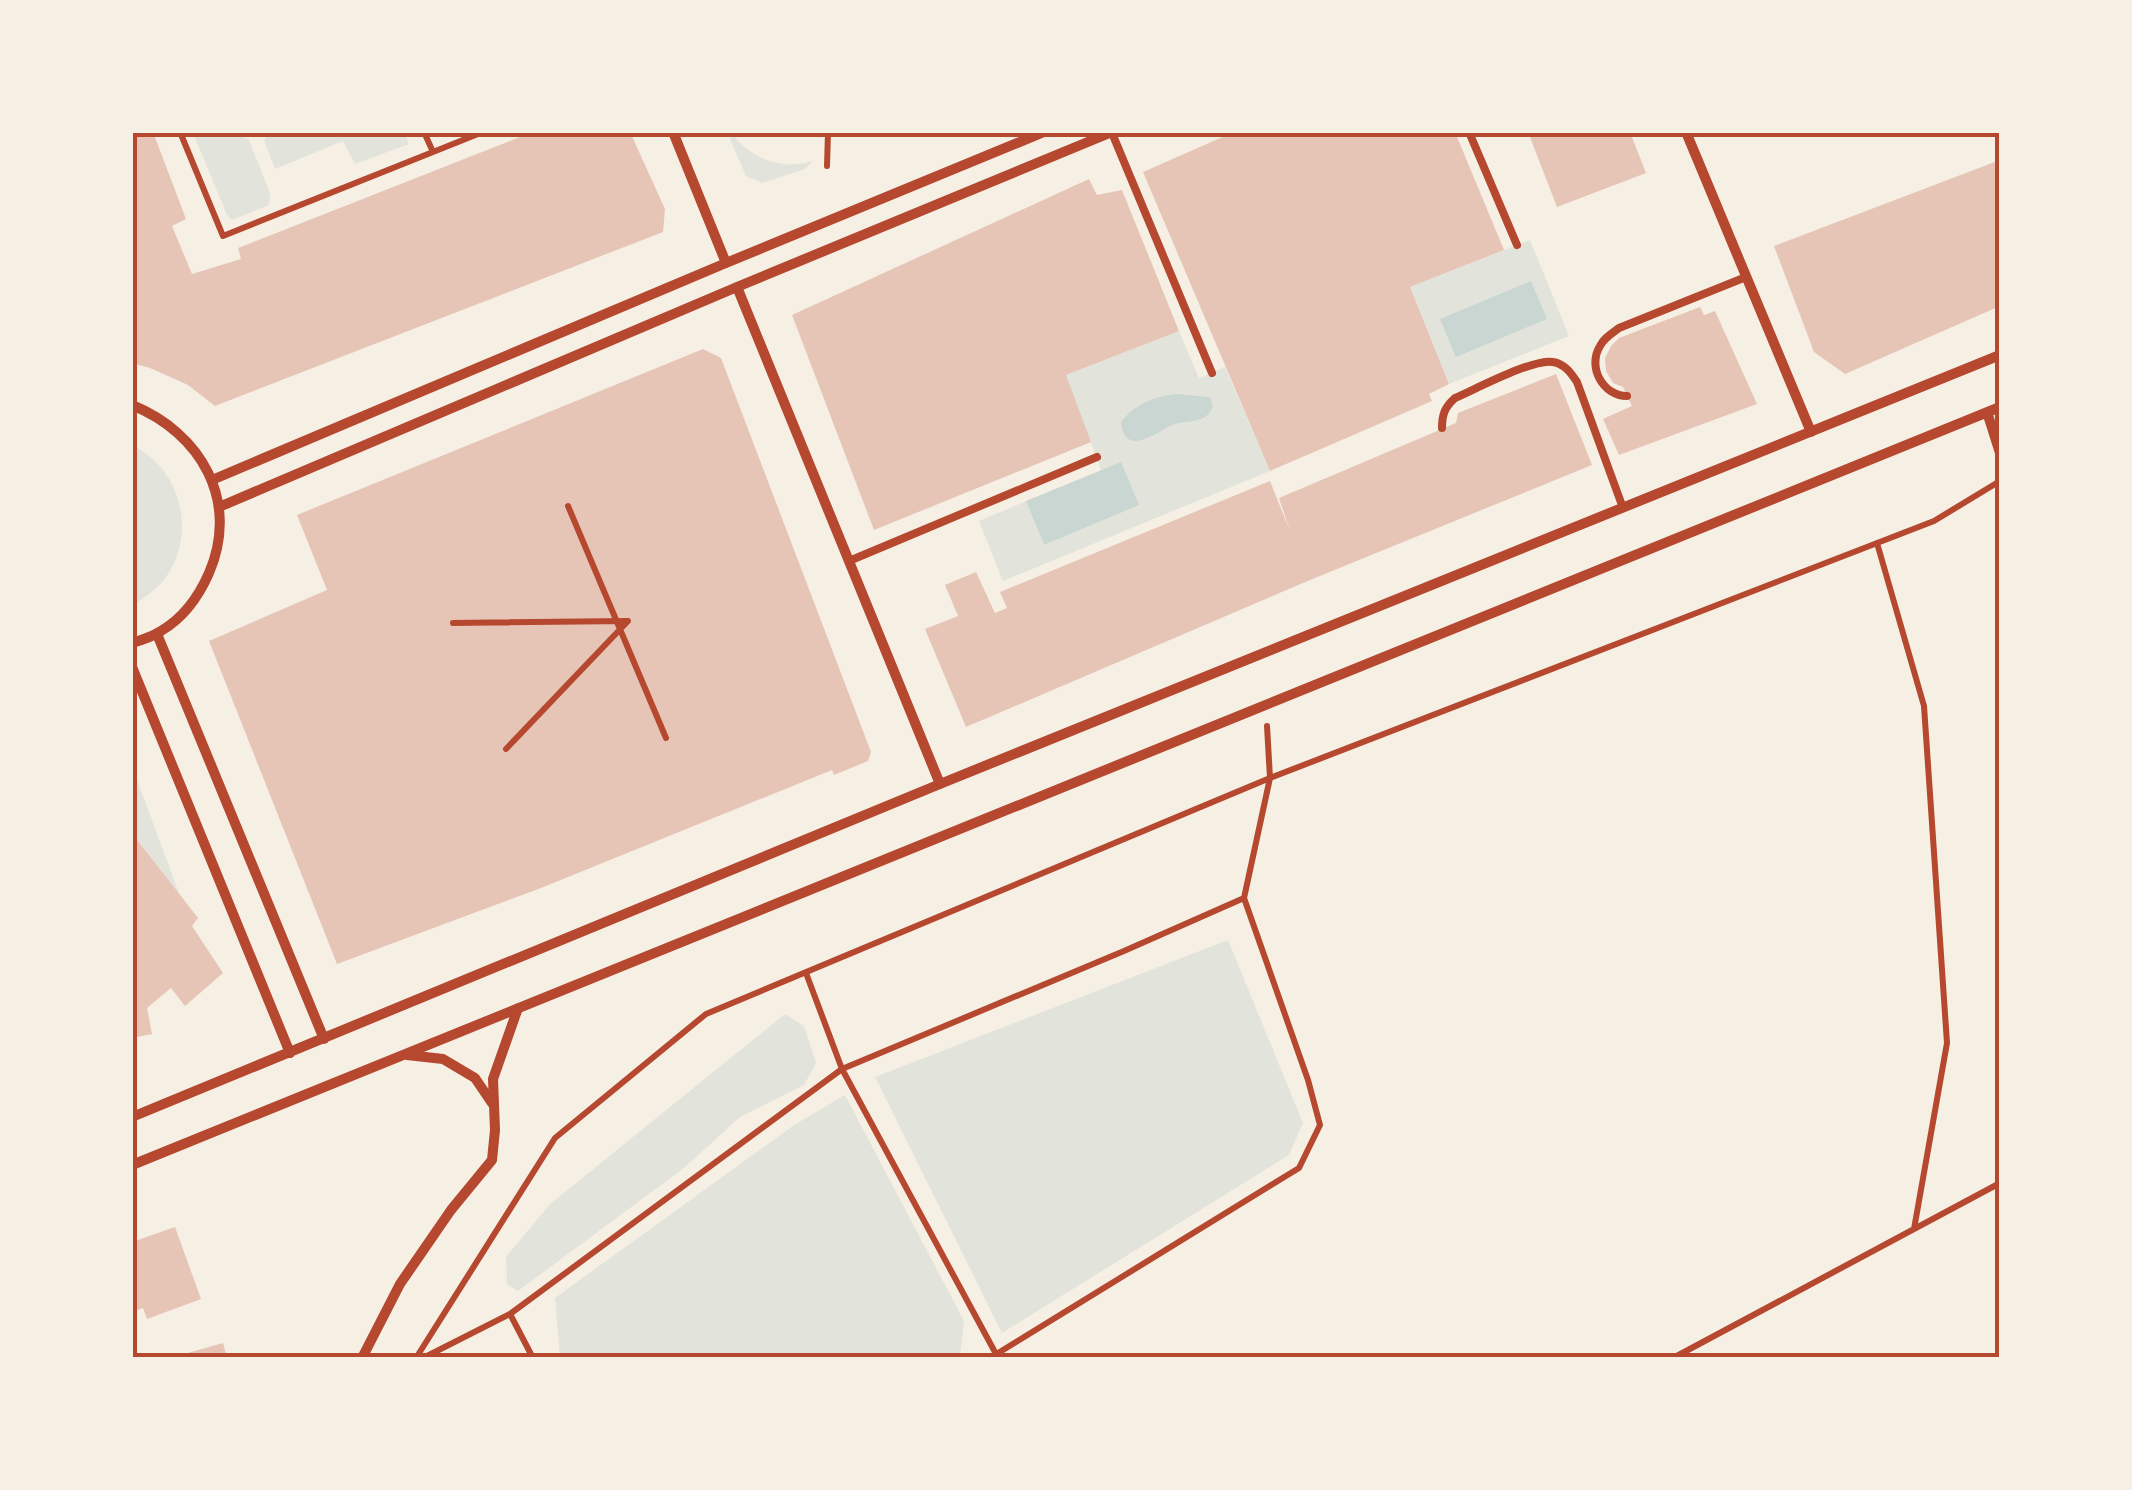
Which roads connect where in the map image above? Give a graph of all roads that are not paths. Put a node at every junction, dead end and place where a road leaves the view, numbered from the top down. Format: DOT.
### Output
graph roads {
  1 [pos="673,132"];
  2 [pos="1044,132"];
  3 [pos="1469,132"];
  4 [pos="1686,132"];
  5 [pos="1112,133"];
  6 [pos="1517,245"];
  7 [pos="726,263"];
  8 [pos="1746,277"];
  9 [pos="737,287"];
  10 [pos="2000,355"];
  11 [pos="1212,373"];
  12 [pos="1627,396"];
  13 [pos="132,405"];
  14 [pos="2000,407"];
  15 [pos="1987,412"];
  16 [pos="1442,428"];
  17 [pos="1810,432"];
  18 [pos="2000,453"];
  19 [pos="1097,457"];
  20 [pos="212,480"];
  21 [pos="219,507"];
  22 [pos="1624,508"];
  23 [pos="849,561"];
  24 [pos="158,634"];
  25 [pos="132,643"];
  26 [pos="132,667"];
  27 [pos="940,784"];
  28 [pos="518,1008"];
  29 [pos="324,1040"];
  30 [pos="290,1053"];
  31 [pos="405,1054"];
  32 [pos="492,1104"];
  33 [pos="132,1117"];
  34 [pos="132,1165"];
  35 [pos="362,1358"];
  1 -- 7 [label="street"];
  2 -- 7 [label="street"];
  3 -- 6 [label="lane"];
  4 -- 8 [label="street"];
  5 -- 9 [label="street"];
  5 -- 11 [label="lane"];
  7 -- 20 [label="street"];
  8 -- 12 [label="lane"];
  8 -- 17 [label="street"];
  9 -- 21 [label="street"];
  9 -- 23 [label="street"];
  10 -- 17 [label="street"];
  13 -- 20 [label="street"];
  14 -- 15 [label="street"];
  15 -- 18 [label="street"];
  15 -- 28 [label="street"];
  16 -- 22 [label="lane"];
  17 -- 22 [label="street"];
  19 -- 23 [label="lane"];
  20 -- 21 [label="street"];
  21 -- 24 [label="street"];
  22 -- 27 [label="street"];
  23 -- 27 [label="street"];
  24 -- 25 [label="street"];
  24 -- 29 [label="street"];
  26 -- 30 [label="street"];
  27 -- 29 [label="street"];
  28 -- 31 [label="street"];
  28 -- 32 [label="street"];
  29 -- 30 [label="street"];
  30 -- 33 [label="street"];
  31 -- 32 [label="street"];
  31 -- 34 [label="street"];
  32 -- 35 [label="street"];
}
